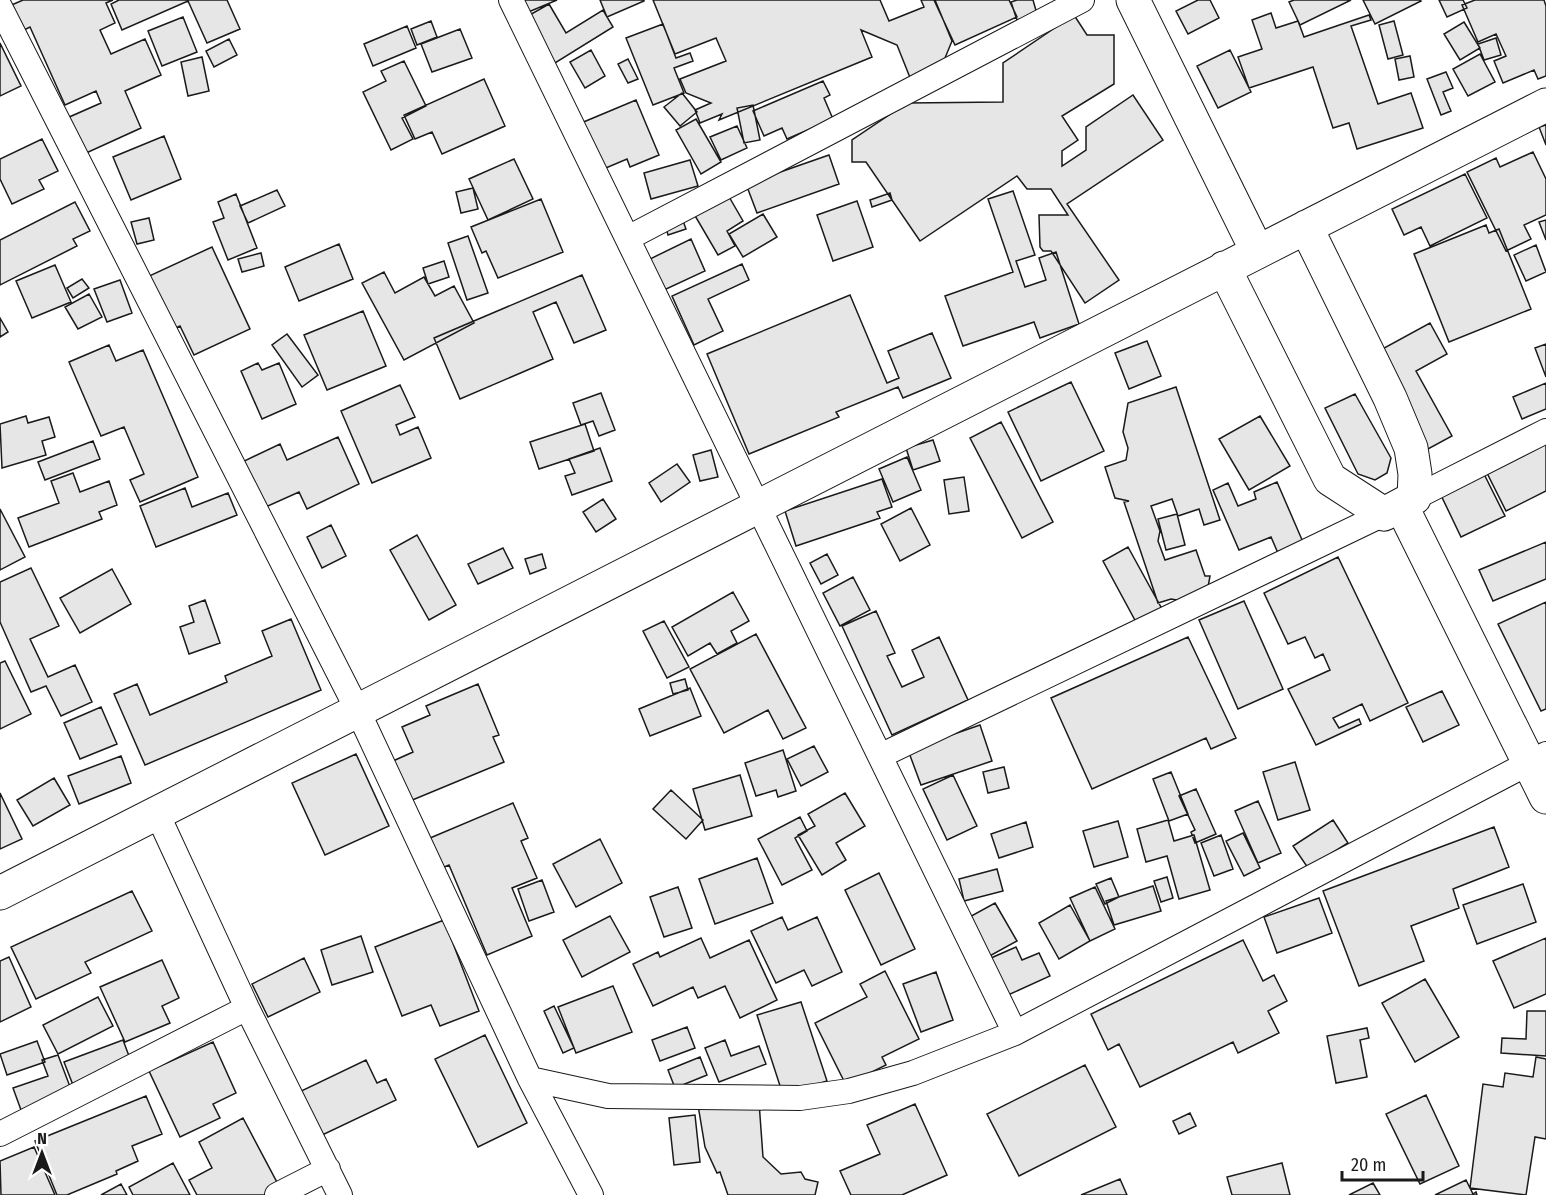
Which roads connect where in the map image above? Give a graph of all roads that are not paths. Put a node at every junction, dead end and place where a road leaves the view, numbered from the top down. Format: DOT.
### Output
graph roads {
  1 [pos="511,0"];
  2 [pos="1082,0"];
  3 [pos="1133,0"];
  4 [pos="0,7"];
  5 [pos="1546,105"];
  6 [pos="1306,226"];
  7 [pos="628,238"];
  8 [pos="1257,251"];
  9 [pos="1224,268"];
  10 [pos="1546,431"];
  11 [pos="759,505"];
  12 [pos="1400,506"];
  13 [pos="357,709"];
  14 [pos="880,756"];
  15 [pos="1537,758"];
  16 [pos="1546,797"];
  17 [pos="156,811"];
  18 [pos="0,893"];
  19 [pos="247,1008"];
  20 [pos="1015,1033"];
  21 [pos="530,1079"];
  22 [pos="0,1134"];
  23 [pos="328,1169"];
  24 [pos="277,1195"];
  25 [pos="340,1195"];
  26 [pos="591,1195"];
  1 -- 7 [label="street"];
  2 -- 7 [label="street"];
  3 -- 8 [label="main road"];
  4 -- 13 [label="street"];
  5 -- 6 [label="main road"];
  6 -- 8 [label="main road"];
  6 -- 12 [label="main road"];
  7 -- 11 [label="street"];
  8 -- 9 [label="main road"];
  9 -- 11 [label="main road"];
  9 -- 12 [label="main road"];
  10 -- 12 [label="street"];
  11 -- 13 [label="main road"];
  11 -- 14 [label="street"];
  12 -- 14 [label="street"];
  12 -- 15 [label="main road"];
  13 -- 17 [label="main road"];
  13 -- 21 [label="street"];
  14 -- 20 [label="street"];
  15 -- 16 [label="main road"];
  15 -- 20 [label="street"];
  17 -- 18 [label="main road"];
  17 -- 19 [label="street"];
  19 -- 22 [label="street"];
  19 -- 23 [label="street"];
  20 -- 21 [label="street"];
  21 -- 26 [label="street"];
  23 -- 24 [label="street"];
  23 -- 25 [label="street"];
}
